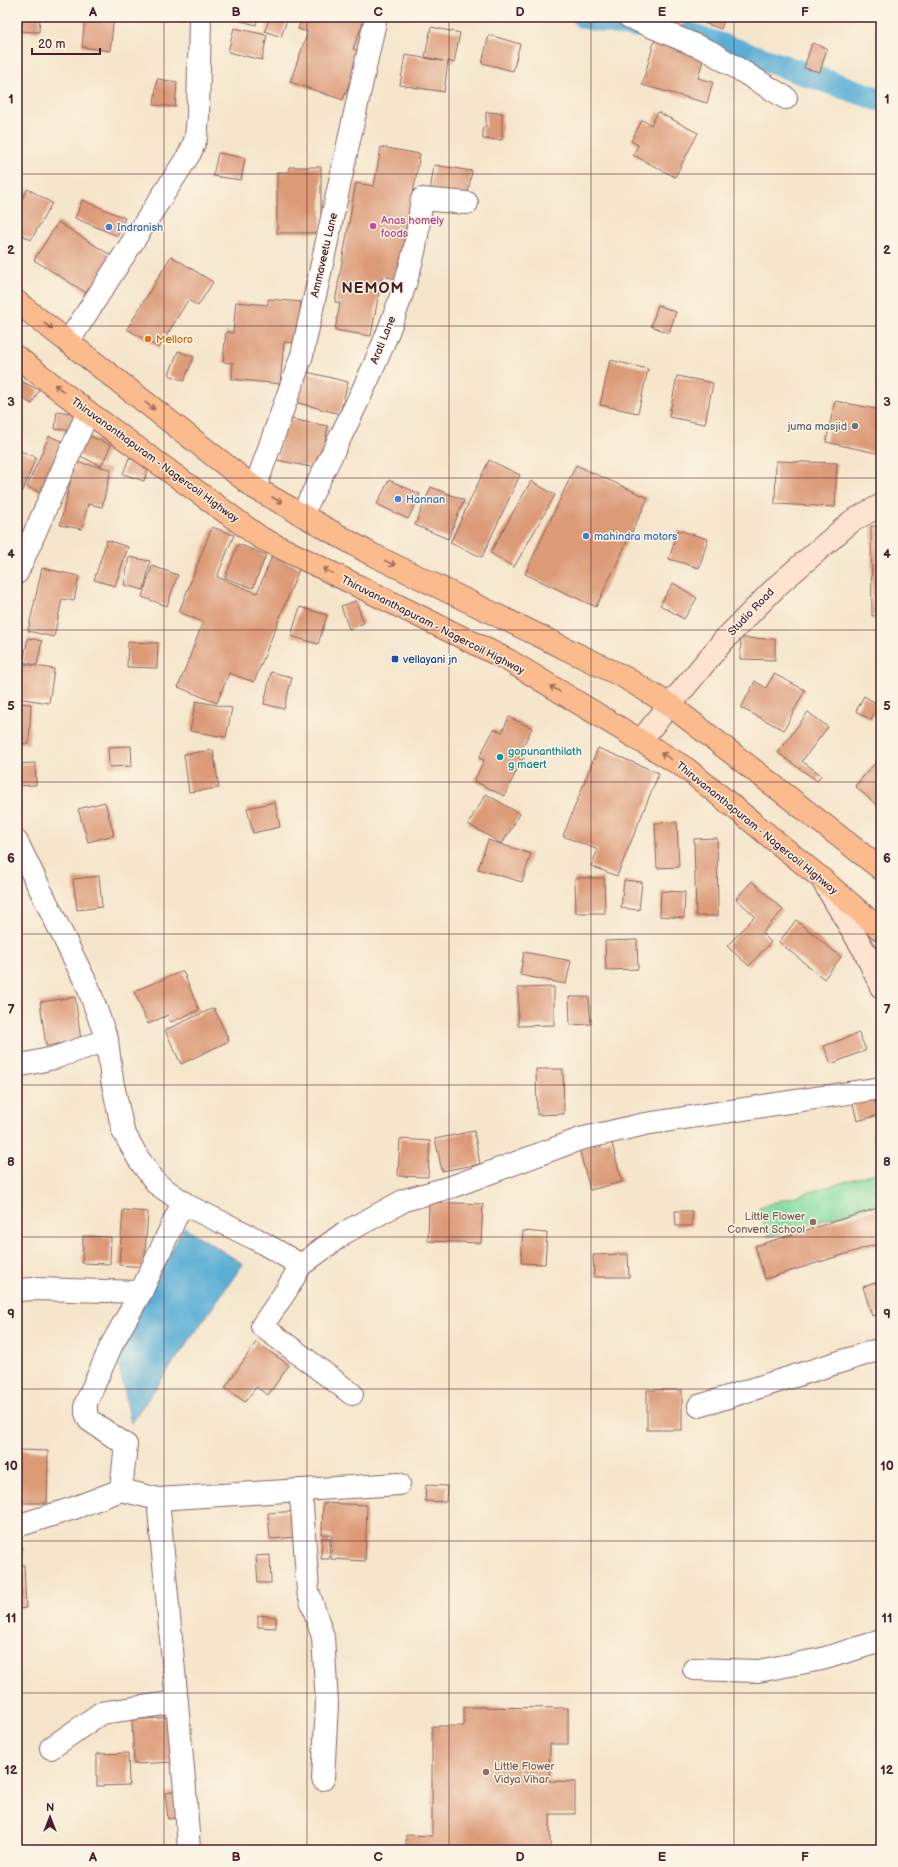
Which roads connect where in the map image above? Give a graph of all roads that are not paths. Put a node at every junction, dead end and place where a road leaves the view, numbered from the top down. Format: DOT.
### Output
graph roads {
  1 [pos="200,17"];
  2 [pos="376,17"];
  3 [pos="629,17"];
  4 [pos="786,98"];
  5 [pos="467,203"];
  6 [pos="17,302"];
  7 [pos="68,342"];
  8 [pos="17,357"];
  9 [pos="88,412"];
  10 [pos="255,488"];
  11 [pos="881,505"];
  12 [pos="302,515"];
  13 [pos="17,573"];
  14 [pos="670,705"];
  15 [pos="640,741"];
  16 [pos="17,842"];
  17 [pos="881,868"];
  18 [pos="822,879"];
  19 [pos="881,930"];
  20 [pos="881,987"];
  21 [pos="107,1040"];
  22 [pos="17,1066"];
  23 [pos="881,1088"];
  24 [pos="183,1202"];
  25 [pos="301,1265"];
  26 [pos="17,1290"];
  27 [pos="141,1292"];
  28 [pos="881,1349"];
  29 [pos="352,1394"];
  30 [pos="699,1406"];
  31 [pos="399,1484"];
  32 [pos="121,1490"];
  33 [pos="298,1490"];
  34 [pos="158,1499"];
  35 [pos="17,1526"];
  36 [pos="881,1641"];
  37 [pos="694,1669"];
  38 [pos="177,1702"];
  39 [pos="51,1748"];
  40 [pos="323,1779"];
  41 [pos="189,1850"];
  1 -- 7 [label="street"];
  2 -- 10 [label="street, Ammaveetu Lane"];
  3 -- 4 [label="street"];
  5 -- 12 [label="street, Arati Lane"];
  6 -- 7 [label="main road, one-way"];
  7 -- 10 [label="main road, one-way"];
  9 -- 8 [label="main road, Thiruvananthapuram - Nagercoil Highway, one-way"];
  9 -- 13 [label="street"];
  15 -- 9 [label="main road, Thiruvananthapuram - Nagercoil Highway, one-way"];
  10 -- 12 [label="main road, one-way"];
  11 -- 14 [label="street, Studio Road"];
  12 -- 14 [label="main road, one-way"];
  14 -- 15 [label="street, Studio Road"];
  14 -- 17 [label="main road"];
  18 -- 15 [label="main road, Thiruvananthapuram - Nagercoil Highway, one-way"];
  16 -- 21 [label="street"];
  18 -- 19 [label="main road, Thiruvananthapuram - Nagercoil Highway"];
  18 -- 20 [label="street"];
  21 -- 22 [label="street"];
  21 -- 24 [label="street"];
  23 -- 25 [label="street"];
  24 -- 25 [label="street"];
  24 -- 27 [label="street"];
  25 -- 29 [label="street"];
  26 -- 27 [label="street"];
  27 -- 32 [label="street"];
  28 -- 30 [label="street"];
  31 -- 33 [label="street"];
  32 -- 34 [label="street"];
  32 -- 35 [label="street"];
  33 -- 34 [label="street"];
  33 -- 40 [label="street"];
  34 -- 38 [label="street"];
  36 -- 37 [label="street"];
  38 -- 39 [label="street"];
  38 -- 41 [label="street"];
}
